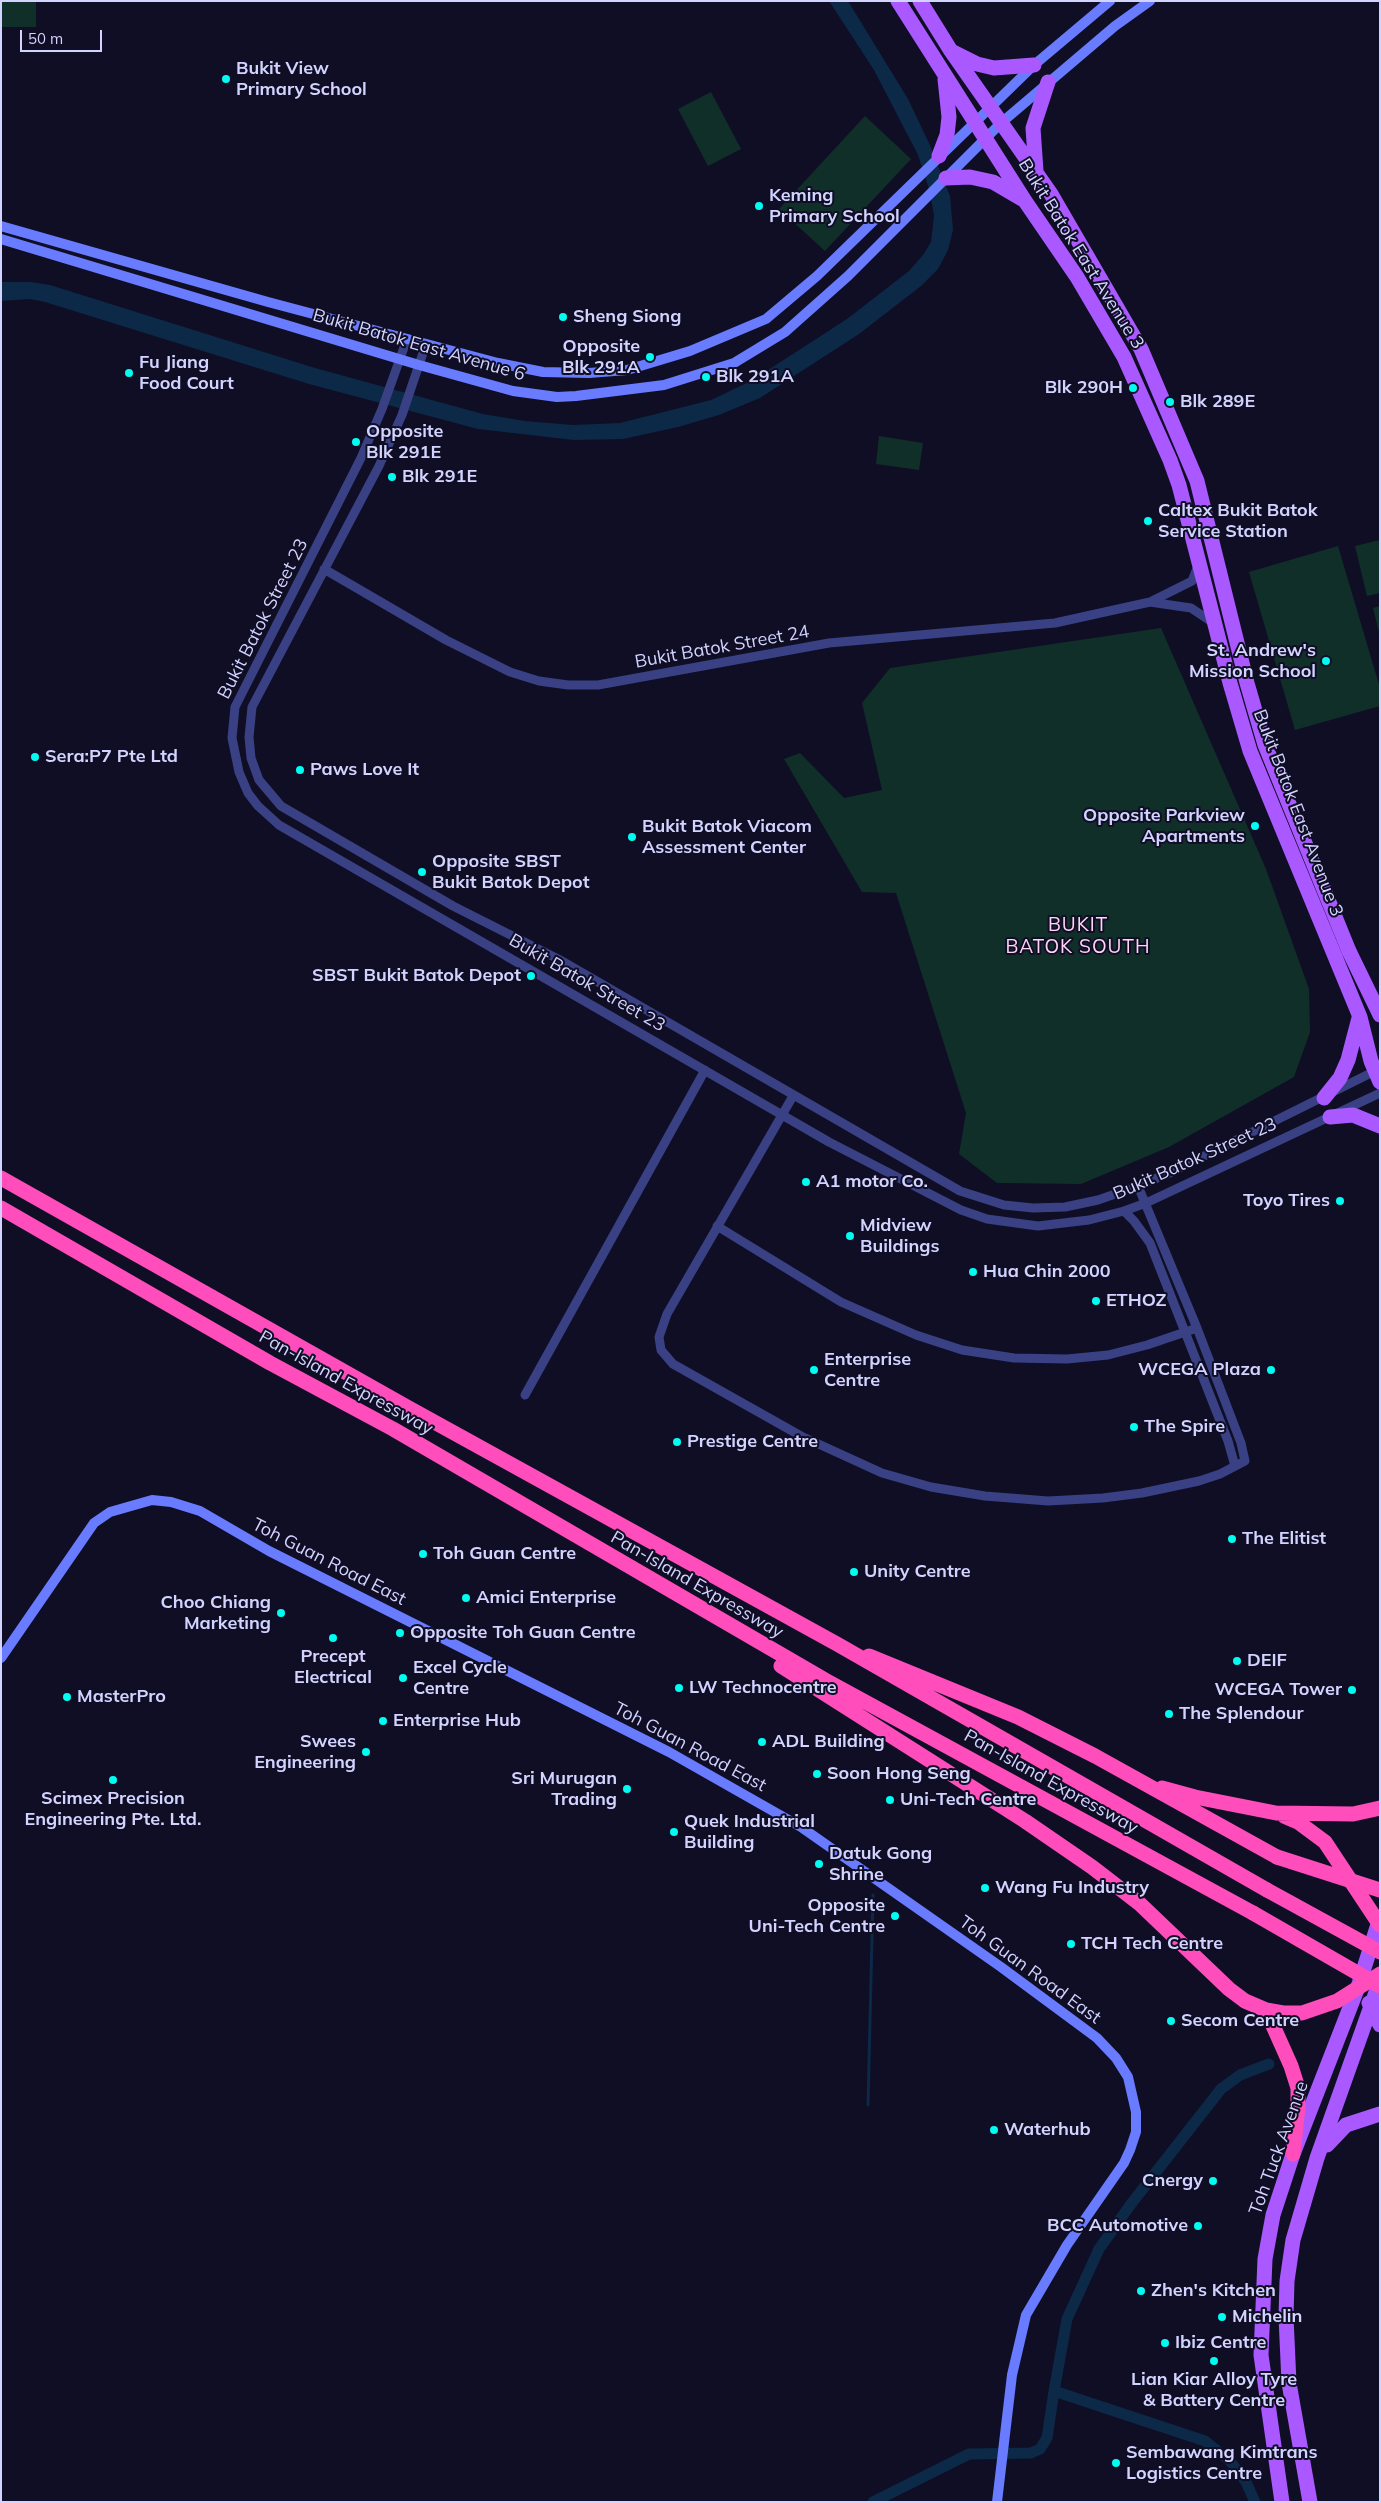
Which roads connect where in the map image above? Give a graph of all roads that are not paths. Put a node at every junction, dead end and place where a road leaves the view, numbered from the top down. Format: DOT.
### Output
graph roads {
  1 [pos="898,1"];
  2 [pos="920,1"];
  3 [pos="1110,1"];
  4 [pos="1150,1"];
  5 [pos="951,52"];
  6 [pos="1034,65"];
  7 [pos="942,67"];
  8 [pos="1048,82"];
  9 [pos="990,106"];
  10 [pos="975,120"];
  11 [pos="1002,123"];
  12 [pos="986,137"];
  13 [pos="937,157"];
  14 [pos="1036,173"];
  15 [pos="945,179"];
  16 [pos="1025,201"];
  17 [pos="1,226"];
  18 [pos="1,239"];
  19 [pos="407,338"];
  20 [pos="426,344"];
  21 [pos="401,360"];
  22 [pos="420,365"];
  23 [pos="1198,561"];
  24 [pos="324,569"];
  25 [pos="1150,602"];
  26 [pos="1215,624"];
  27 [pos="1366,990"];
  28 [pos="1380,1002"];
  29 [pos="1380,1015"];
  30 [pos="1360,1017"];
  31 [pos="706,1070"];
  32 [pos="1378,1074"];
  33 [pos="1380,1093"];
  34 [pos="793,1096"];
  35 [pos="1324,1098"];
  36 [pos="782,1114"];
  37 [pos="1330,1117"];
  38 [pos="1380,1126"];
  39 [pos="1,1174"];
  40 [pos="1,1178"];
  41 [pos="1138,1186"];
  42 [pos="36,1198"];
  43 [pos="1146,1203"];
  44 [pos="1,1208"];
  45 [pos="1124,1211"];
  46 [pos="718,1226"];
  47 [pos="1197,1328"];
  48 [pos="1186,1332"];
  49 [pos="525,1395"];
  50 [pos="1234,1466"];
  51 [pos="698,1608"];
  52 [pos="837,1644"];
  53 [pos="1,1658"];
  54 [pos="1139,1781"];
  55 [pos="1380,1808"];
  56 [pos="1276,1813"];
  57 [pos="1380,1890"];
  58 [pos="1379,1922"];
  59 [pos="1380,1952"];
  60 [pos="1366,1963"];
  61 [pos="1380,1974"];
  62 [pos="1380,1981"];
  63 [pos="1380,1986"];
  64 [pos="1358,1987"];
  65 [pos="1371,2006"];
  66 [pos="1266,2010"];
  67 [pos="1380,2025"];
  68 [pos="1380,2114"];
  69 [pos="1293,2154"];
  70 [pos="1317,2158"];
  71 [pos="997,2502"];
  72 [pos="1282,2502"];
  73 [pos="1310,2502"];
  1 -- 7 [label="main road, Bukit Batok East Avenue 3"];
  2 -- 5 [label="main road, Bukit Batok East Avenue 3"];
  3 -- 6 [label="main road, Bukit Batok East Avenue 6"];
  4 -- 8 [label="main road, Bukit Batok East Avenue 6"];
  5 -- 6 [label="main road"];
  5 -- 9 [label="main road, Bukit Batok East Avenue 3"];
  6 -- 9 [label="main road, Bukit Batok East Avenue 6"];
  7 -- 10 [label="main road, Bukit Batok East Avenue 3"];
  7 -- 13 [label="main road"];
  8 -- 11 [label="main road, Bukit Batok East Avenue 6"];
  8 -- 14 [label="main road"];
  9 -- 10 [label="main road, Bukit Batok East Avenue 6"];
  9 -- 11 [label="main road, Bukit Batok East Avenue 3"];
  10 -- 12 [label="main road, Bukit Batok East Avenue 3"];
  10 -- 13 [label="main road, Bukit Batok East Avenue 6"];
  11 -- 12 [label="main road, Bukit Batok East Avenue 6"];
  11 -- 14 [label="main road, Bukit Batok East Avenue 3"];
  12 -- 15 [label="main road, Bukit Batok East Avenue 6"];
  12 -- 16 [label="main road, Bukit Batok East Avenue 3"];
  13 -- 20 [label="main road, Bukit Batok East Avenue 6"];
  14 -- 27 [label="main road, Bukit Batok East Avenue 3"];
  15 -- 16 [label="main road"];
  15 -- 22 [label="main road, Bukit Batok East Avenue 6"];
  16 -- 23 [label="main road, Bukit Batok East Avenue 3"];
  17 -- 19 [label="main road, Bukit Batok East Avenue 6"];
  18 -- 21 [label="main road, Bukit Batok East Avenue 6"];
  19 -- 20 [label="main road, Bukit Batok East Avenue 6"];
  19 -- 21 [label="street, Bukit Batok Street 23"];
  20 -- 22 [label="street, Bukit Batok Street 23"];
  21 -- 22 [label="main road, Bukit Batok East Avenue 6"];
  21 -- 31 [label="street, Bukit Batok Street 23"];
  22 -- 24 [label="street, Bukit Batok Street 23"];
  23 -- 25 [label="street, Bukit Batok Street 24"];
  23 -- 26 [label="main road, Bukit Batok East Avenue 3"];
  24 -- 25 [label="street, Bukit Batok Street 24"];
  24 -- 34 [label="street, Bukit Batok Street 23"];
  25 -- 26 [label="street, Bukit Batok Street 24"];
  26 -- 30 [label="main road, Bukit Batok East Avenue 3"];
  27 -- 28 [label="main road"];
  27 -- 29 [label="main road, Bukit Batok East Avenue 3"];
  30 -- 32 [label="main road, Bukit Batok East Avenue 3"];
  30 -- 35 [label="main road"];
  31 -- 36 [label="street, Bukit Batok Street 23"];
  31 -- 49 [label="street"];
  32 -- 35 [label="street, Bukit Batok Street 23"];
  33 -- 37 [label="street, Bukit Batok Street 23"];
  34 -- 36 [label="street"];
  34 -- 41 [label="street, Bukit Batok Street 23"];
  35 -- 41 [label="street, Bukit Batok Street 23"];
  36 -- 45 [label="street, Bukit Batok Street 23"];
  36 -- 46 [label="street"];
  37 -- 38 [label="main road"];
  37 -- 43 [label="street, Bukit Batok Street 23"];
  39 -- 42 [label="highway"];
  40 -- 42 [label="highway, Pan-Island Expressway"];
  41 -- 43 [label="street"];
  42 -- 52 [label="highway, Pan-Island Expressway"];
  43 -- 45 [label="street, Bukit Batok Street 23"];
  43 -- 47 [label="street"];
  44 -- 51 [label="highway, Pan-Island Expressway"];
  45 -- 48 [label="street"];
  46 -- 48 [label="street"];
  46 -- 50 [label="street"];
  47 -- 48 [label="street"];
  47 -- 50 [label="street"];
  48 -- 50 [label="street"];
  51 -- 63 [label="highway, Pan-Island Expressway, bridge"];
  51 -- 66 [label="highway"];
  52 -- 54 [label="highway"];
  52 -- 59 [label="highway, Pan-Island Expressway, bridge"];
  53 -- 71 [label="main road, Toh Guan Road East"];
  54 -- 56 [label="highway"];
  54 -- 57 [label="highway, bridge"];
  55 -- 56 [label="highway"];
  56 -- 58 [label="highway"];
  58 -- 60 [label="main road"];
  59 -- 60 [label="main road"];
  60 -- 64 [label="main road, Toh Tuck Avenue"];
  61 -- 64 [label="highway"];
  62 -- 65 [label="main road"];
  64 -- 65 [label="main road"];
  64 -- 66 [label="highway"];
  64 -- 69 [label="main road, Toh Tuck Avenue"];
  65 -- 67 [label="main road"];
  65 -- 70 [label="main road"];
  66 -- 69 [label="highway"];
  68 -- 70 [label="main road"];
  69 -- 72 [label="main road, Toh Tuck Avenue"];
  70 -- 73 [label="main road"];
}
